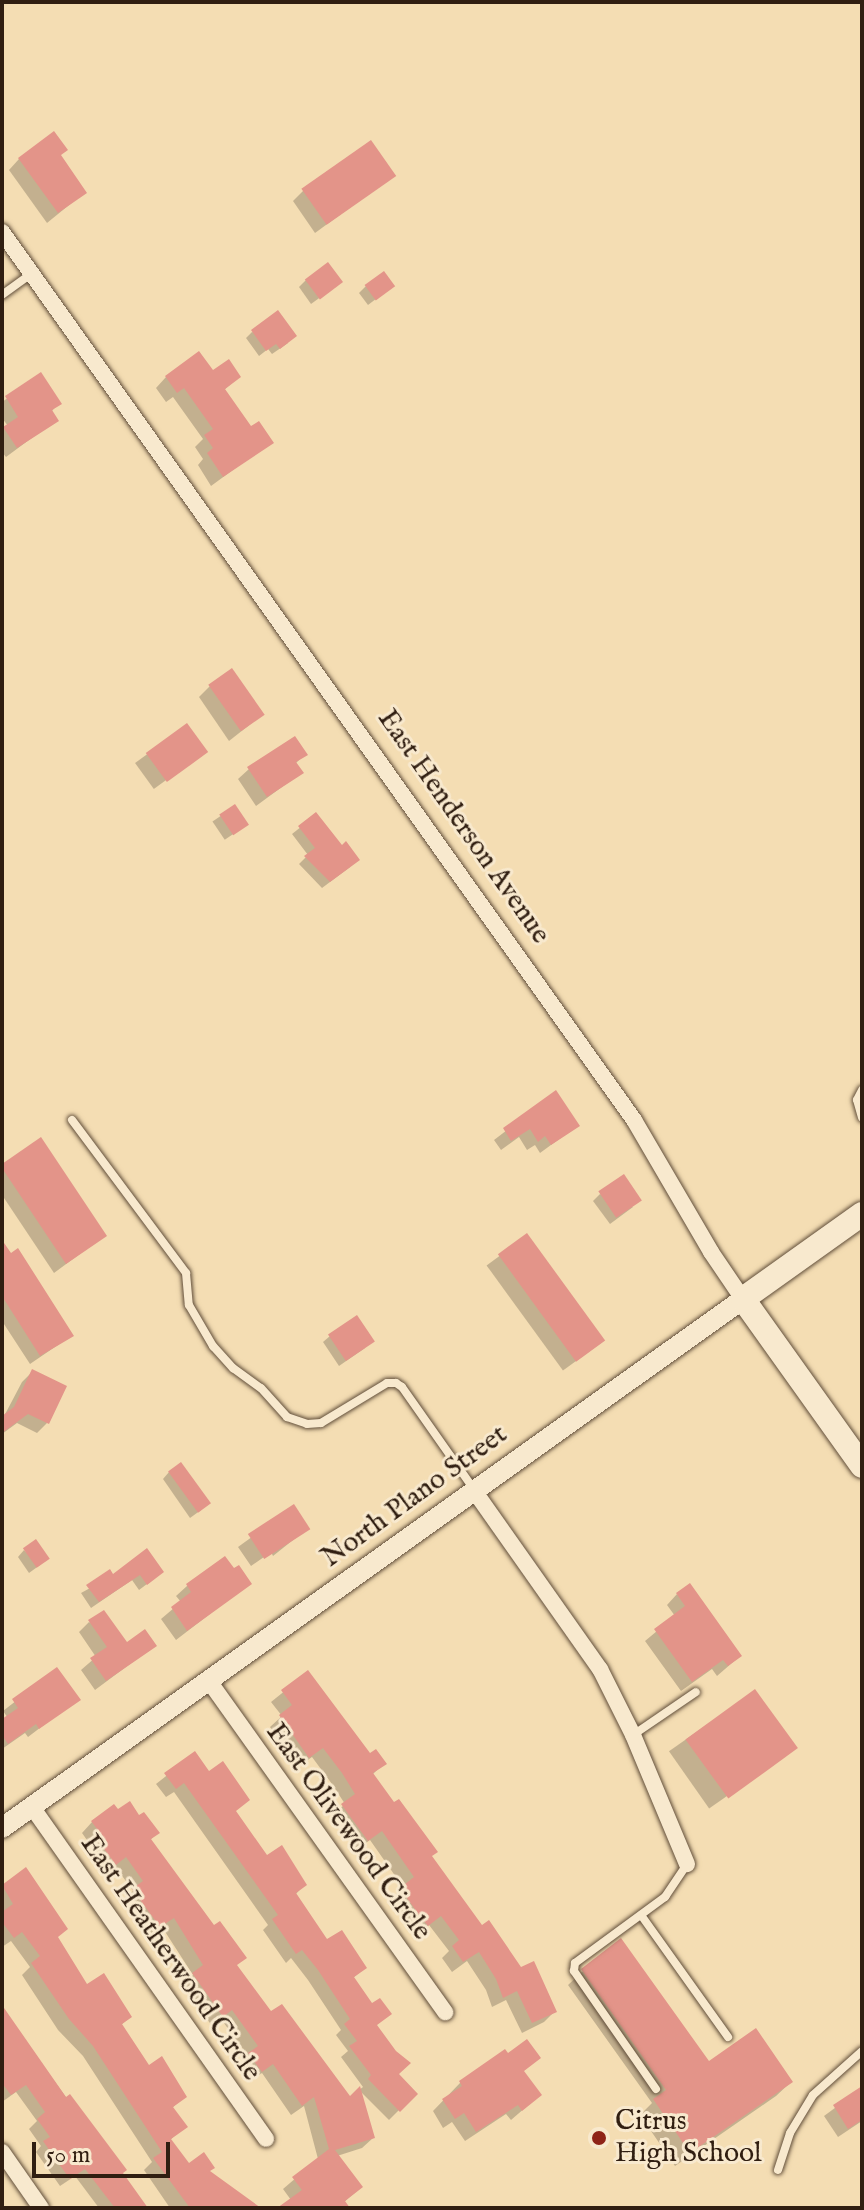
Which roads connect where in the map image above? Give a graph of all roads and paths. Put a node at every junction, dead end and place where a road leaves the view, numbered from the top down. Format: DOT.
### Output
graph roads {
  1 [pos="2,232"];
  2 [pos="32,274"];
  3 [pos="2,295"];
  4 [pos="862,1090"];
  5 [pos="862,1117"];
  6 [pos="72,1120"];
  7 [pos="862,1214"];
  8 [pos="743,1299"];
  9 [pos="862,1466"];
  10 [pos="475,1492"];
  11 [pos="209,1681"];
  12 [pos="696,1692"];
  13 [pos="633,1735"];
  14 [pos="32,1807"];
  15 [pos="2,1828"];
  16 [pos="687,1864"];
  17 [pos="641,1915"];
  18 [pos="445,2012"];
  19 [pos="728,2037"];
  20 [pos="862,2051"];
  21 [pos="656,2089"];
  22 [pos="266,2139"];
  23 [pos="2,2152"];
  24 [pos="778,2170"];
  25 [pos="41,2208"];
  1 -- 2 [label="street, East Henderson Avenue"];
  2 -- 3 [label="lane"];
  2 -- 8 [label="street, East Henderson Avenue"];
  4 -- 5 [label="lane"];
  6 -- 10 [label="lane"];
  7 -- 8 [label="main road, North Plano Street"];
  8 -- 9 [label="main road, East Henderson Avenue"];
  8 -- 10 [label="street, North Plano Street"];
  10 -- 11 [label="street, North Plano Street"];
  10 -- 13 [label="street"];
  11 -- 14 [label="street, North Plano Street"];
  11 -- 18 [label="street, East Olivewood Circle"];
  12 -- 13 [label="lane"];
  13 -- 16 [label="street"];
  14 -- 15 [label="street, North Plano Street"];
  14 -- 22 [label="street, East Heatherwood Circle"];
  16 -- 17 [label="lane"];
  17 -- 19 [label="lane"];
  17 -- 21 [label="lane"];
  20 -- 24 [label="lane"];
  23 -- 25 [label="street"];
}
